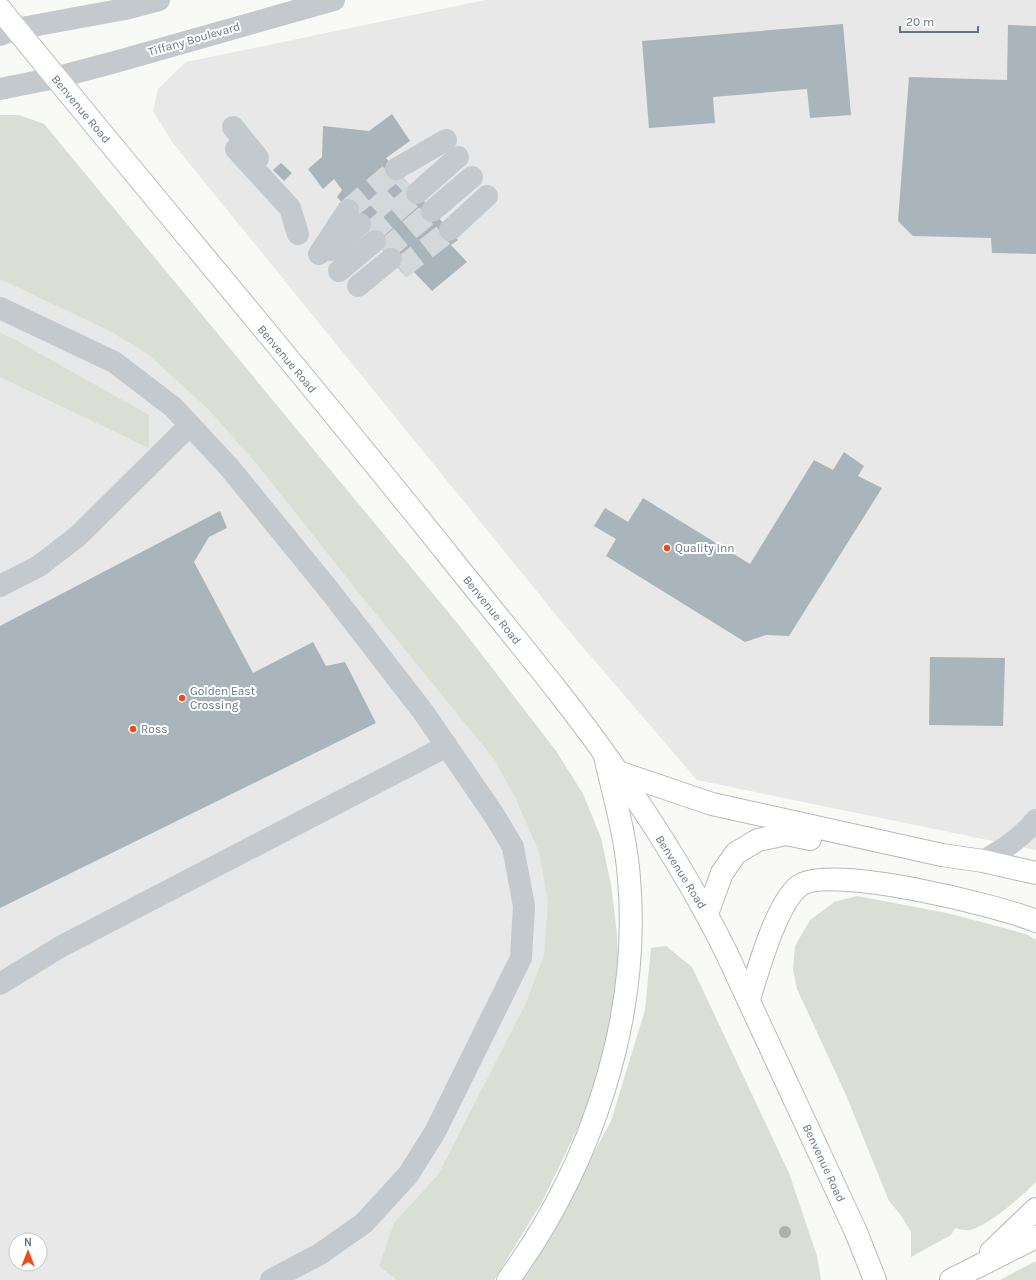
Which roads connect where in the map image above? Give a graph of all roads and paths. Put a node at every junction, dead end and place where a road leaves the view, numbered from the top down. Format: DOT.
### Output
graph roads {
  1 [pos="159,0"];
  2 [pos="334,0"];
  3 [pos="0,9"];
  4 [pos="8,32"];
  5 [pos="55,78"];
  6 [pos="0,89"];
  7 [pos="233,127"];
  8 [pos="236,149"];
  9 [pos="424,201"];
  10 [pos="290,208"];
  11 [pos="298,234"];
  12 [pos="375,241"];
  13 [pos="341,272"];
  14 [pos="0,308"];
  15 [pos="190,425"];
  16 [pos="0,586"];
  17 [pos="448,746"];
  18 [pos="612,764"];
  19 [pos="1036,820"];
  20 [pos="942,855"];
  21 [pos="983,861"];
  22 [pos="1036,873"];
  23 [pos="708,914"];
  24 [pos="1036,921"];
  25 [pos="0,984"];
  26 [pos="748,999"];
  27 [pos="1036,1209"];
  28 [pos="1036,1237"];
  29 [pos="975,1268"];
  30 [pos="271,1280"];
  31 [pos="508,1280"];
  32 [pos="875,1280"];
  33 [pos="951,1280"];
  1 -- 4 [label="street"];
  2 -- 5 [label="street, Tiffany Boulevard"];
  3 -- 4 [label="main road, Benvenue Road"];
  4 -- 5 [label="main road, Benvenue Road"];
  5 -- 6 [label="street, Tiffany Boulevard"];
  5 -- 18 [label="main road, Benvenue Road"];
  7 -- 10 [label="street"];
  8 -- 10 [label="street"];
  9 -- 9 [label="street"];
  10 -- 11 [label="street"];
  12 -- 13 [label="street"];
  12 -- 13 [label="street"];
  12 -- 13 [label="street"];
  14 -- 15 [label="street"];
  15 -- 16 [label="street"];
  15 -- 17 [label="street"];
  17 -- 25 [label="street"];
  17 -- 30 [label="street"];
  18 -- 20 [label="main road"];
  18 -- 23 [label="main road, Benvenue Road"];
  18 -- 31 [label="main road"];
  19 -- 21 [label="street"];
  20 -- 21 [label="main road"];
  20 -- 23 [label="main road"];
  21 -- 22 [label="main road"];
  23 -- 26 [label="main road, Benvenue Road"];
  24 -- 26 [label="main road"];
  26 -- 32 [label="main road, Benvenue Road"];
  27 -- 29 [label="main road"];
  28 -- 29 [label="main road"];
  29 -- 33 [label="main road"];
}
